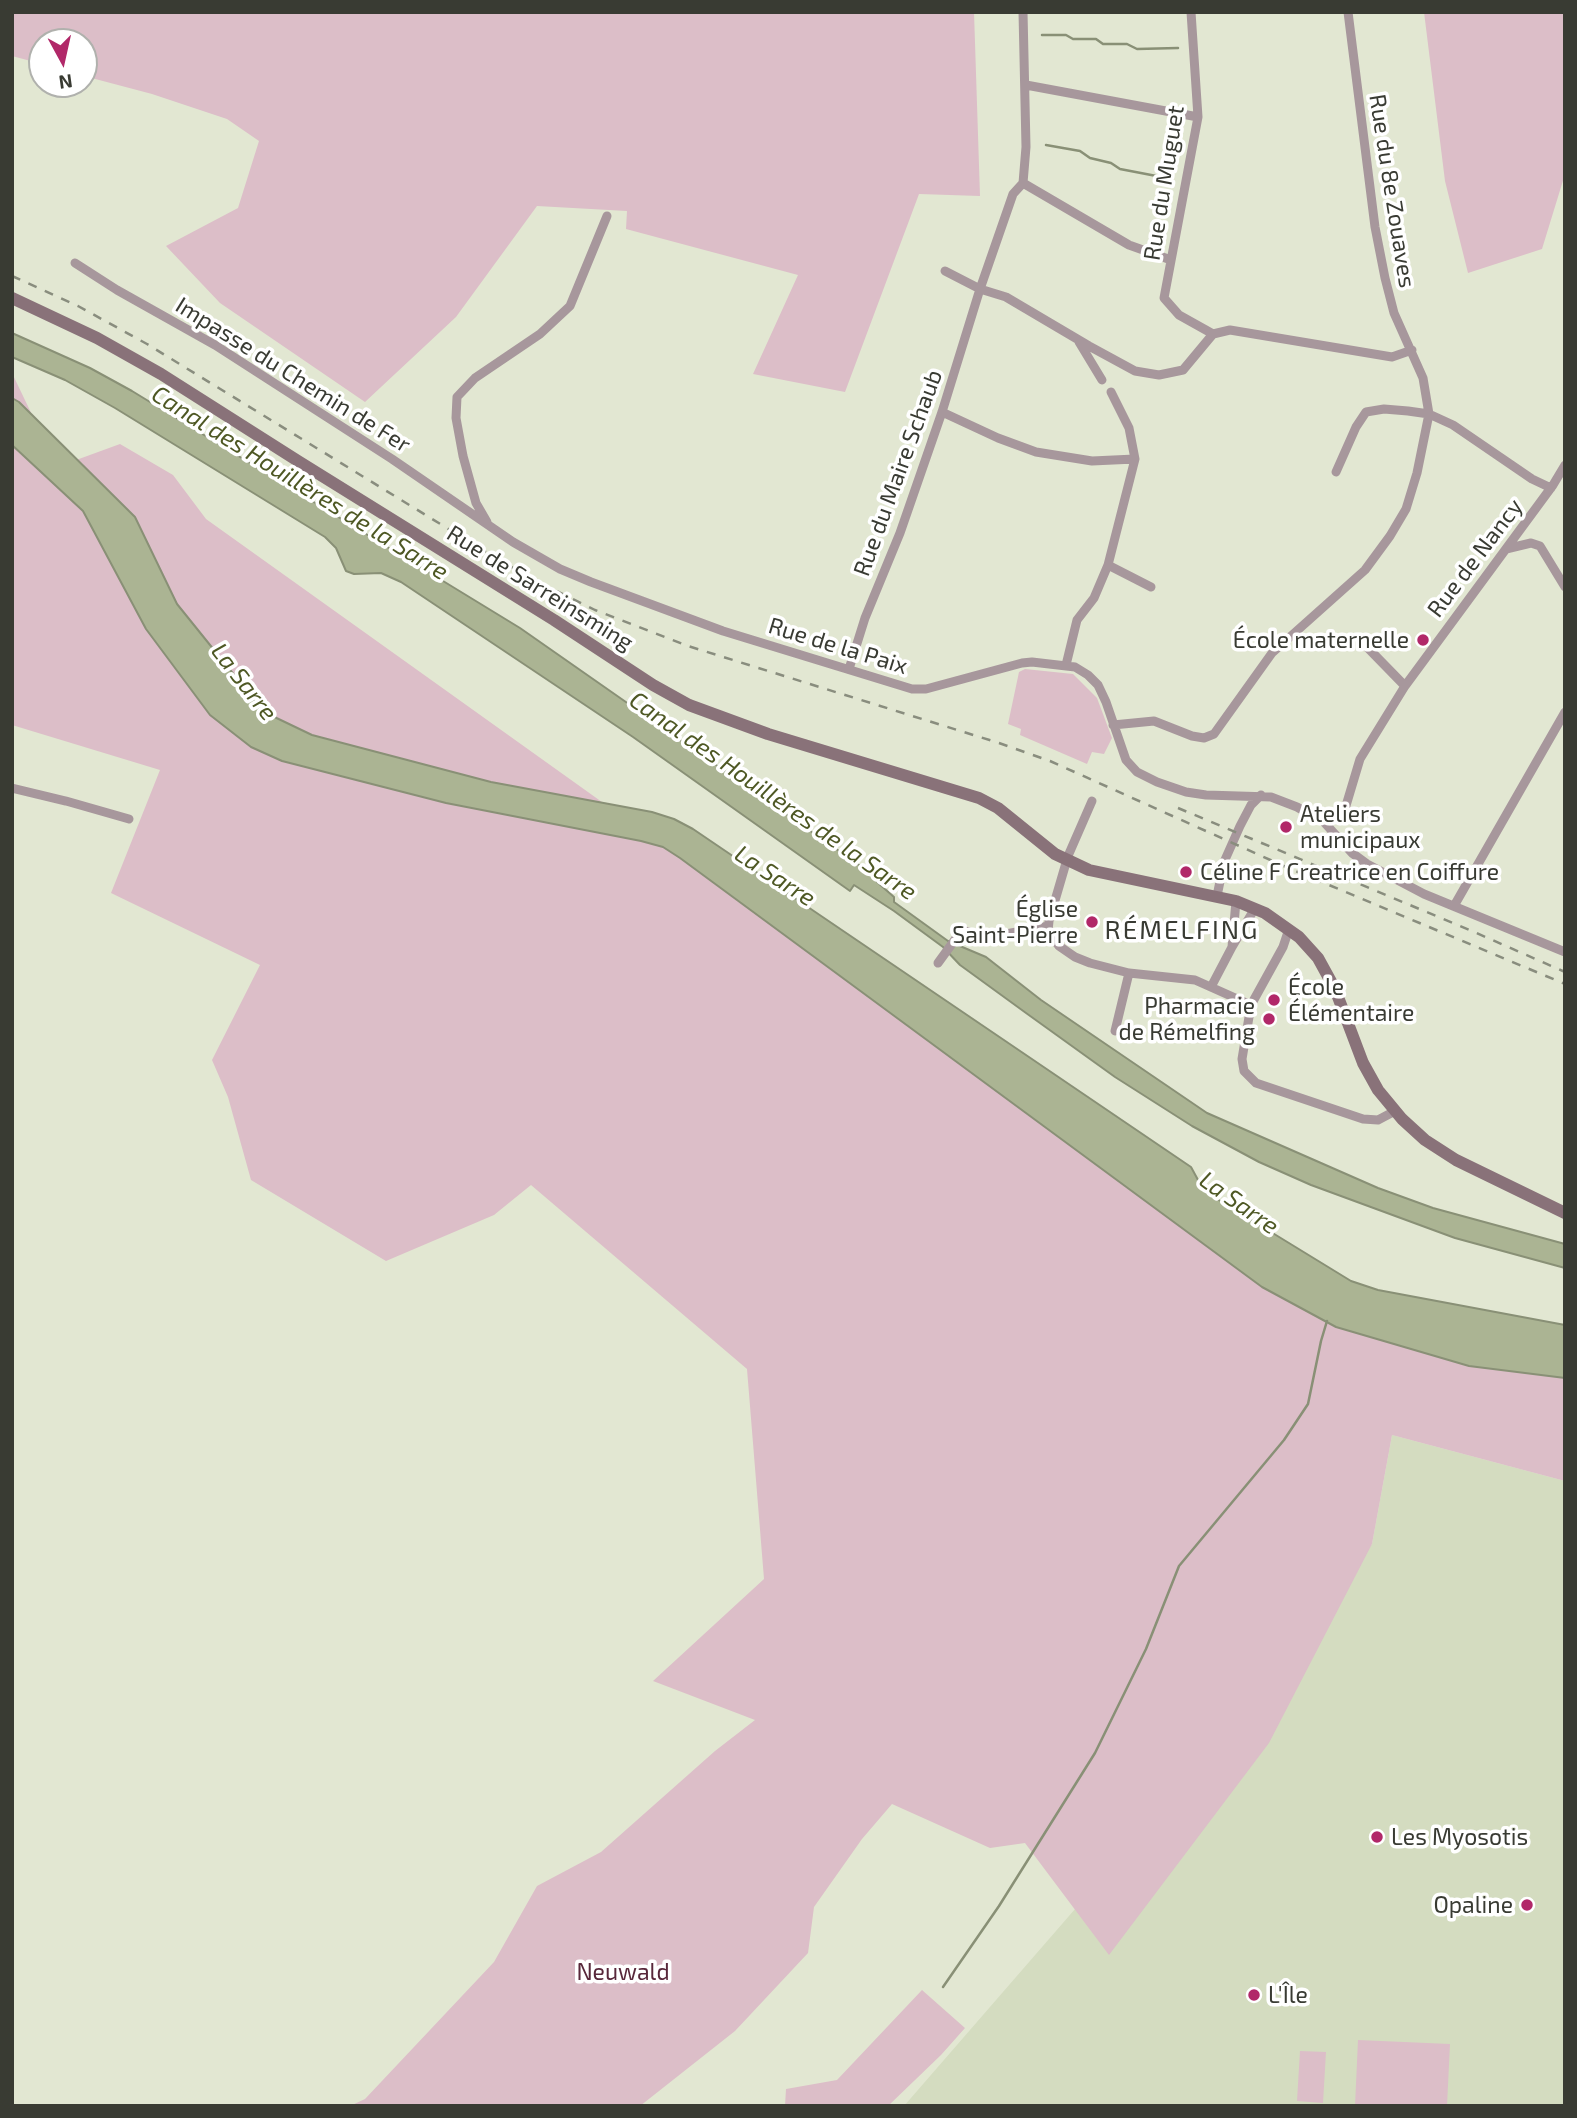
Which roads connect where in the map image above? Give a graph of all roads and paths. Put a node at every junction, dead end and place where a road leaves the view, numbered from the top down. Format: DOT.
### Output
graph roads {
  1 [pos="1023,12"];
  2 [pos="1191,12"];
  3 [pos="1348,12"];
  4 [pos="1026,85"];
  5 [pos="1198,117"];
  6 [pos="1023,183"];
  7 [pos="607,216"];
  8 [pos="1171,260"];
  9 [pos="75,262"];
  10 [pos="945,271"];
  11 [pos="980,289"];
  12 [pos="12,298"];
  13 [pos="1213,334"];
  14 [pos="1078,340"];
  15 [pos="1412,350"];
  16 [pos="1102,380"];
  17 [pos="1111,392"];
  18 [pos="942,412"];
  19 [pos="1428,417"];
  20 [pos="1135,460"];
  21 [pos="1565,465"];
  22 [pos="1336,472"];
  23 [pos="1532,479"];
  24 [pos="1551,488"];
  25 [pos="1542,500"];
  26 [pos="488,523"];
  27 [pos="1506,549"];
  28 [pos="1108,565"];
  29 [pos="1151,587"];
  30 [pos="1565,587"];
  31 [pos="1366,646"];
  32 [pos="1066,666"];
  33 [pos="849,669"];
  34 [pos="1405,686"];
  35 [pos="1565,712"];
  36 [pos="1113,725"];
  37 [pos="12,788"];
  38 [pos="1261,795"];
  39 [pos="1242,796"];
  40 [pos="1092,801"];
  41 [pos="1243,818"];
  42 [pos="129,819"];
  43 [pos="1336,819"];
  44 [pos="1323,821"];
  45 [pos="1345,846"];
  46 [pos="1068,861"];
  47 [pos="1217,896"];
  48 [pos="1236,901"];
  49 [pos="1454,906"];
  50 [pos="1255,908"];
  51 [pos="1048,926"];
  52 [pos="1289,929"];
  53 [pos="1232,947"];
  54 [pos="1565,952"];
  55 [pos="940,961"];
  56 [pos="1129,973"];
  57 [pos="1211,987"];
  58 [pos="1251,1005"];
  59 [pos="1115,1031"];
  60 [pos="1395,1111"];
  61 [pos="1565,1213"];
  1 -- 4 [label="street"];
  2 -- 5 [label="street, Rue du Muguet"];
  3 -- 15 [label="street, Rue du 8e Zouaves"];
  4 -- 5 [label="street"];
  4 -- 6 [label="street"];
  5 -- 8 [label="street, Rue du Muguet"];
  6 -- 8 [label="street"];
  6 -- 11 [label="street, Rue du Maire Schaub"];
  7 -- 26 [label="street"];
  8 -- 13 [label="street, Rue du Muguet"];
  9 -- 26 [label="street, Impasse du Chemin de Fer"];
  10 -- 11 [label="street"];
  11 -- 14 [label="street"];
  11 -- 18 [label="street, Rue du Maire Schaub"];
  12 -- 46 [label="street, Rue de Sarreinsming"];
  13 -- 14 [label="street"];
  13 -- 15 [label="street"];
  14 -- 16 [label="street"];
  15 -- 19 [label="street, Rue du 8e Zouaves"];
  17 -- 20 [label="street"];
  18 -- 20 [label="street"];
  18 -- 33 [label="street, Rue du Maire Schaub"];
  19 -- 22 [label="street"];
  19 -- 23 [label="street"];
  19 -- 36 [label="street, Rue du 8e Zouaves"];
  20 -- 28 [label="street"];
  21 -- 24 [label="street, Rue de Nancy"];
  23 -- 24 [label="street"];
  23 -- 25 [label="street"];
  24 -- 25 [label="street, Rue de Nancy"];
  25 -- 27 [label="street, Rue de Nancy"];
  26 -- 33 [label="street, Rue de la Paix"];
  27 -- 30 [label="street"];
  27 -- 34 [label="street, Rue de Nancy"];
  28 -- 29 [label="street"];
  28 -- 32 [label="street"];
  31 -- 34 [label="street"];
  32 -- 33 [label="street, Rue de la Paix"];
  32 -- 36 [label="street, Rue de la Paix"];
  34 -- 43 [label="street, Rue de Nancy"];
  35 -- 49 [label="street"];
  36 -- 39 [label="street, Rue de la Paix"];
  37 -- 42 [label="street"];
  38 -- 39 [label="street, Rue de la Paix"];
  38 -- 41 [label="street"];
  38 -- 44 [label="street, Rue de la Paix"];
  39 -- 41 [label="street"];
  40 -- 46 [label="street"];
  41 -- 47 [label="street"];
  43 -- 44 [label="street"];
  43 -- 45 [label="street"];
  44 -- 45 [label="street"];
  45 -- 49 [label="street"];
  46 -- 47 [label="street, Rue de Sarreinsming"];
  46 -- 51 [label="street"];
  47 -- 48 [label="street, Rue de Sarreinsming"];
  48 -- 50 [label="street, Rue de Sarreinsming"];
  48 -- 53 [label="street"];
  49 -- 54 [label="street"];
  50 -- 52 [label="street, Rue de Sarreinsming"];
  50 -- 53 [label="street"];
  51 -- 55 [label="street"];
  51 -- 56 [label="street"];
  52 -- 58 [label="street"];
  52 -- 60 [label="street, Rue de Sarreinsming"];
  53 -- 57 [label="street"];
  56 -- 57 [label="street"];
  56 -- 59 [label="street"];
  57 -- 58 [label="street"];
  58 -- 60 [label="street"];
  60 -- 61 [label="street, Rue de Sarreinsming"];
}
